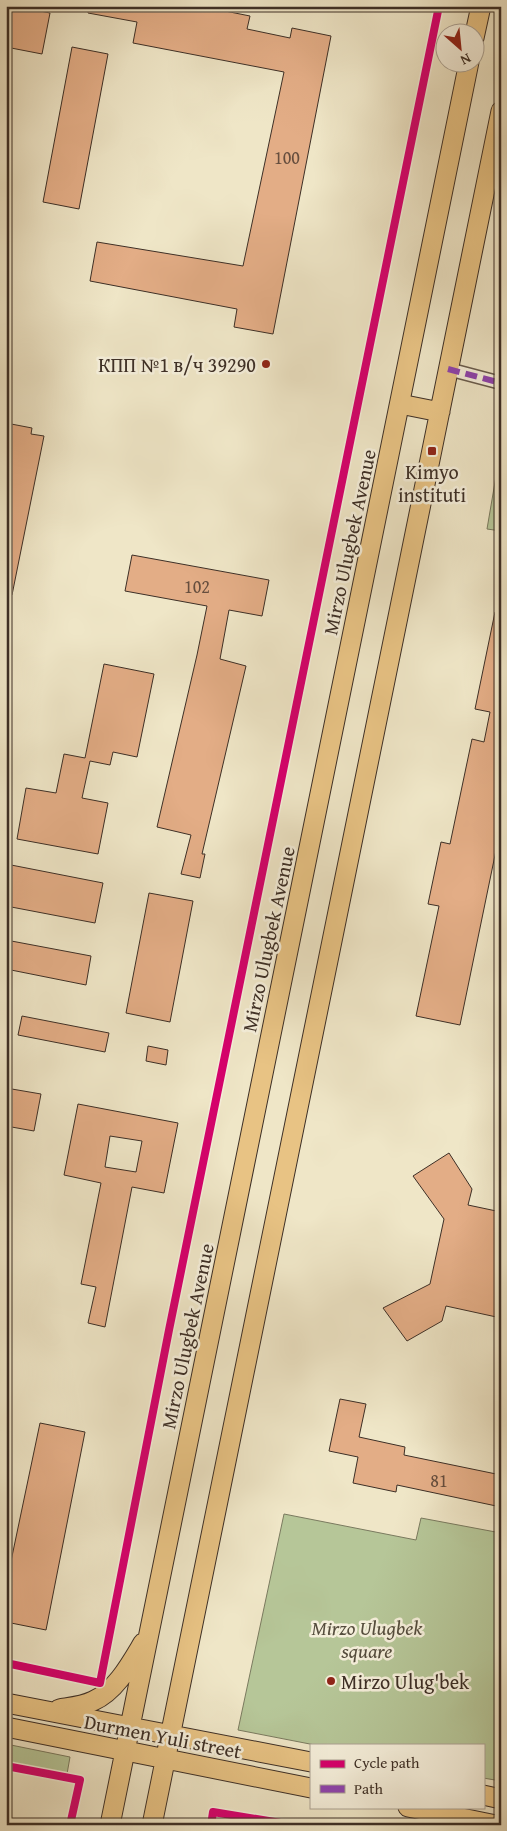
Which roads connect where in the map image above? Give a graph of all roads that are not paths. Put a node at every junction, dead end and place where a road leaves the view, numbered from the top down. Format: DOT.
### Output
graph roads {
  1 [pos="481,6"];
  2 [pos="478,22"];
  3 [pos="468,72"];
  4 [pos="501,111"];
  5 [pos="448,368"];
  6 [pos="501,383"];
  7 [pos="400,404"];
  8 [pos="440,412"];
  9 [pos="149,1635"];
  10 [pos="6,1703"];
  11 [pos="46,1711"];
  12 [pos="130,1726"];
  13 [pos="6,1727"];
  14 [pos="170,1734"];
  15 [pos="125,1751"];
  16 [pos="166,1759"];
  17 [pos="310,1762"];
  18 [pos="310,1788"];
  19 [pos="484,1796"];
  20 [pos="501,1799"];
  21 [pos="413,1808"];
  22 [pos="110,1825"];
  23 [pos="152,1825"];
  24 [pos="496,1825"];
  1 -- 2 [label="main road"];
  3 -- 7 [label="main road, Mirzo Ulugbek Avenue"];
  4 -- 5 [label="main road"];
  5 -- 6 [label="street"];
  5 -- 8 [label="main road"];
  7 -- 8 [label="main road"];
  7 -- 9 [label="main road, Mirzo Ulugbek Avenue"];
  8 -- 14 [label="main road"];
  9 -- 11 [label="main road"];
  9 -- 12 [label="main road, Mirzo Ulugbek Avenue"];
  10 -- 11 [label="main road, Durmen Yuli street"];
  11 -- 12 [label="main road, Durmen Yuli street"];
  12 -- 14 [label="main road, Durmen Yuli street"];
  12 -- 15 [label="main road, Mirzo Ulugbek Avenue"];
  13 -- 15 [label="main road, Durmen Yuli street"];
  14 -- 16 [label="main road"];
  14 -- 17 [label="main road, Durmen Yuli street"];
  15 -- 16 [label="main road, Durmen Yuli street"];
  15 -- 22 [label="main road, Mirzo Ulugbek Avenue"];
  16 -- 18 [label="main road, Durmen Yuli street"];
  16 -- 23 [label="main road"];
  19 -- 20 [label="main road"];
  21 -- 24 [label="main road"];
}
